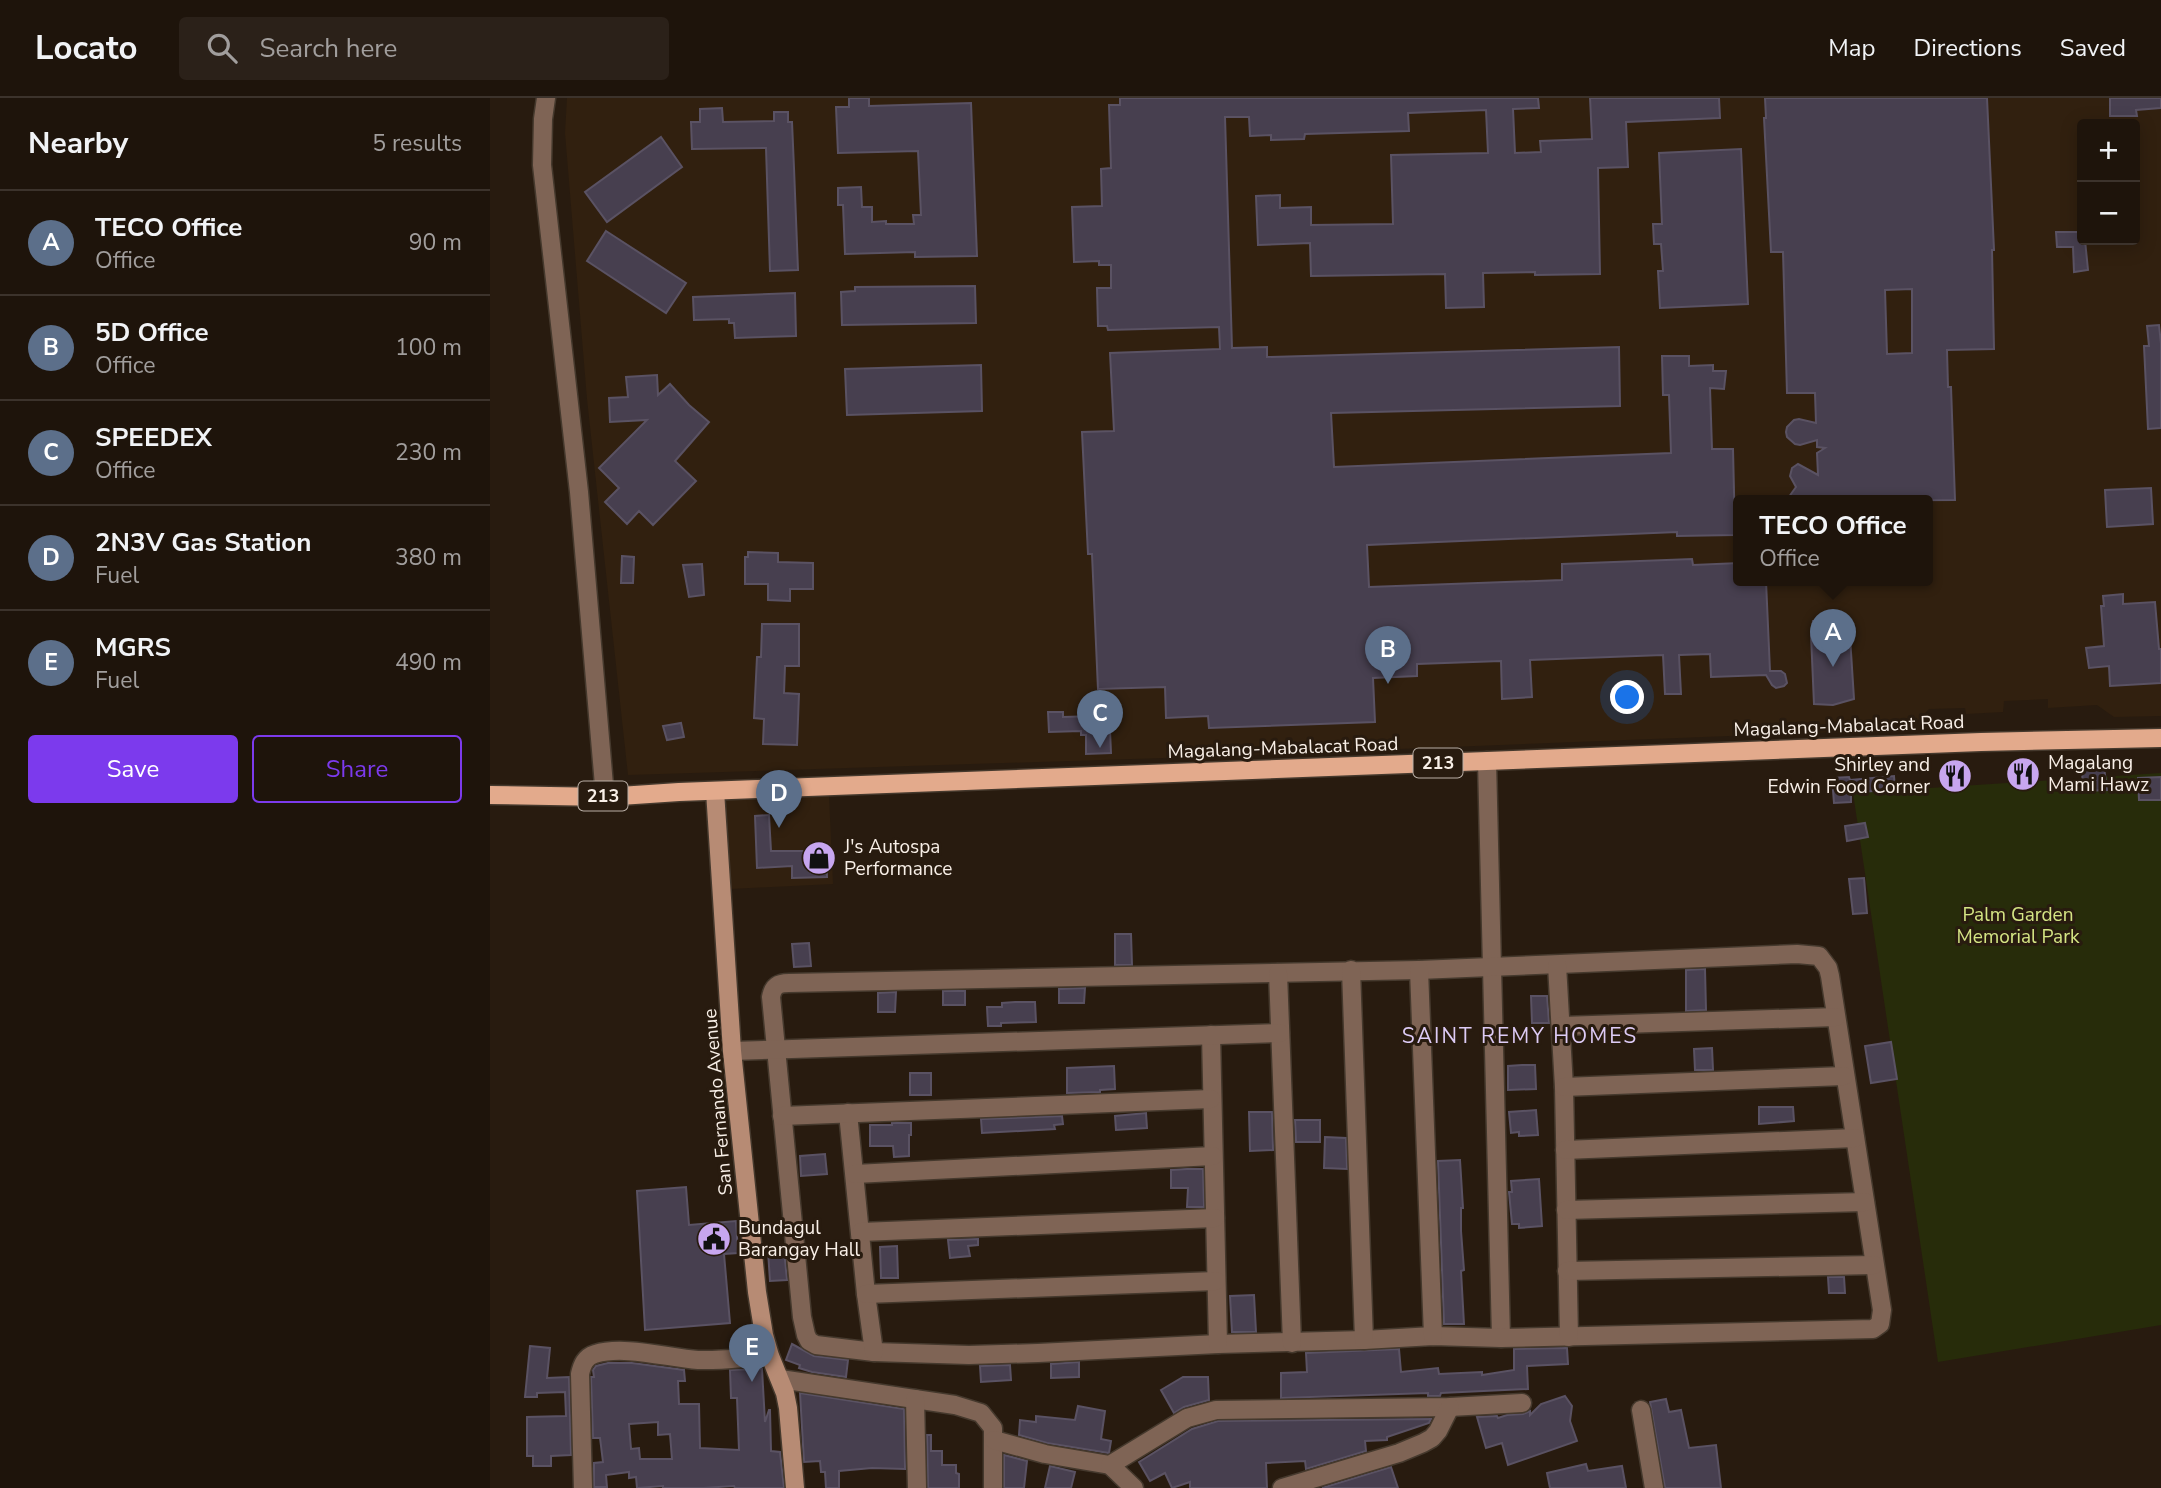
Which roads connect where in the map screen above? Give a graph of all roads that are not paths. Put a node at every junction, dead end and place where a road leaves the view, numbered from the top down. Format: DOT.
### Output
graph roads {
  1 [pos="546,98"];
  2 [pos="2161,738"];
  3 [pos="1487,761"];
  4 [pos="715,791"];
  5 [pos="490,794"];
  6 [pos="605,797"];
  7 [pos="1557,965"];
  8 [pos="1493,966"];
  9 [pos="1351,970"];
  10 [pos="1419,970"];
  11 [pos="1278,973"];
  12 [pos="1836,1017"];
  13 [pos="1562,1026"];
  14 [pos="1280,1033"];
  15 [pos="1211,1035"];
  16 [pos="775,1049"];
  17 [pos="733,1051"];
  18 [pos="1844,1076"];
  19 [pos="1564,1087"];
  20 [pos="1211,1098"];
  21 [pos="848,1113"];
  22 [pos="782,1116"];
  23 [pos="1855,1139"];
  24 [pos="1564,1150"];
  25 [pos="1213,1156"];
  26 [pos="855,1174"];
  27 [pos="1865,1202"];
  28 [pos="1566,1210"];
  29 [pos="1215,1217"];
  30 [pos="861,1232"];
  31 [pos="1874,1265"];
  32 [pos="1567,1271"];
  33 [pos="1216,1281"];
  34 [pos="866,1294"];
  35 [pos="1433,1336"];
  36 [pos="1569,1337"];
  37 [pos="1501,1338"];
  38 [pos="1364,1340"];
  39 [pos="1292,1343"];
  40 [pos="1218,1344"];
  41 [pos="874,1352"];
  42 [pos="770,1356"];
  43 [pos="780,1379"];
  44 [pos="915,1399"];
  45 [pos="1522,1403"];
  46 [pos="1450,1407"];
  47 [pos="1642,1410"];
  48 [pos="994,1440"];
  49 [pos="1110,1465"];
  50 [pos="583,1488"];
  51 [pos="795,1488"];
  52 [pos="917,1488"];
  53 [pos="993,1488"];
  54 [pos="1134,1488"];
  55 [pos="1282,1488"];
  56 [pos="1654,1488"];
  1 -- 6 [label="street"];
  2 -- 3 [label="main road, Magalang-Mabalacat Road / 213"];
  3 -- 4 [label="main road, Magalang-Mabalacat Road / 213"];
  3 -- 8 [label="street"];
  4 -- 6 [label="main road, Magalang-Mabalacat Road / 213"];
  4 -- 17 [label="main road, San Fernando Avenue"];
  5 -- 6 [label="main road, Magalang-Mabalacat Road / 213"];
  7 -- 8 [label="street"];
  7 -- 12 [label="street"];
  7 -- 13 [label="street"];
  8 -- 10 [label="street"];
  8 -- 37 [label="street"];
  9 -- 10 [label="street"];
  9 -- 11 [label="street"];
  9 -- 38 [label="street"];
  10 -- 35 [label="street"];
  11 -- 14 [label="street"];
  11 -- 16 [label="street"];
  12 -- 13 [label="street"];
  12 -- 18 [label="street"];
  13 -- 19 [label="street"];
  14 -- 15 [label="street"];
  14 -- 39 [label="street"];
  15 -- 16 [label="street"];
  15 -- 20 [label="street"];
  16 -- 17 [label="street"];
  16 -- 22 [label="street"];
  17 -- 42 [label="main road, San Fernando Avenue"];
  18 -- 19 [label="street"];
  18 -- 23 [label="street"];
  19 -- 24 [label="street"];
  20 -- 21 [label="street"];
  20 -- 25 [label="street"];
  21 -- 22 [label="street"];
  21 -- 26 [label="street"];
  22 -- 41 [label="street"];
  23 -- 24 [label="street"];
  23 -- 27 [label="street"];
  24 -- 28 [label="street"];
  25 -- 26 [label="street"];
  25 -- 29 [label="street"];
  26 -- 30 [label="street"];
  27 -- 28 [label="street"];
  27 -- 31 [label="street"];
  28 -- 32 [label="street"];
  29 -- 30 [label="street"];
  29 -- 33 [label="street"];
  30 -- 34 [label="street"];
  31 -- 32 [label="street"];
  31 -- 36 [label="street"];
  32 -- 36 [label="street"];
  33 -- 34 [label="street"];
  33 -- 40 [label="street"];
  34 -- 41 [label="street"];
  35 -- 37 [label="street"];
  35 -- 38 [label="street"];
  36 -- 37 [label="street"];
  38 -- 39 [label="street"];
  39 -- 40 [label="street"];
  40 -- 41 [label="street"];
  42 -- 43 [label="main road, San Fernando Avenue"];
  42 -- 50 [label="street"];
  43 -- 44 [label="street"];
  43 -- 51 [label="main road, San Fernando Avenue"];
  44 -- 48 [label="street"];
  44 -- 52 [label="street"];
  45 -- 46 [label="street"];
  46 -- 49 [label="street"];
  46 -- 55 [label="street"];
  47 -- 56 [label="street"];
  48 -- 49 [label="street"];
  48 -- 53 [label="street"];
  49 -- 54 [label="street"];
}
